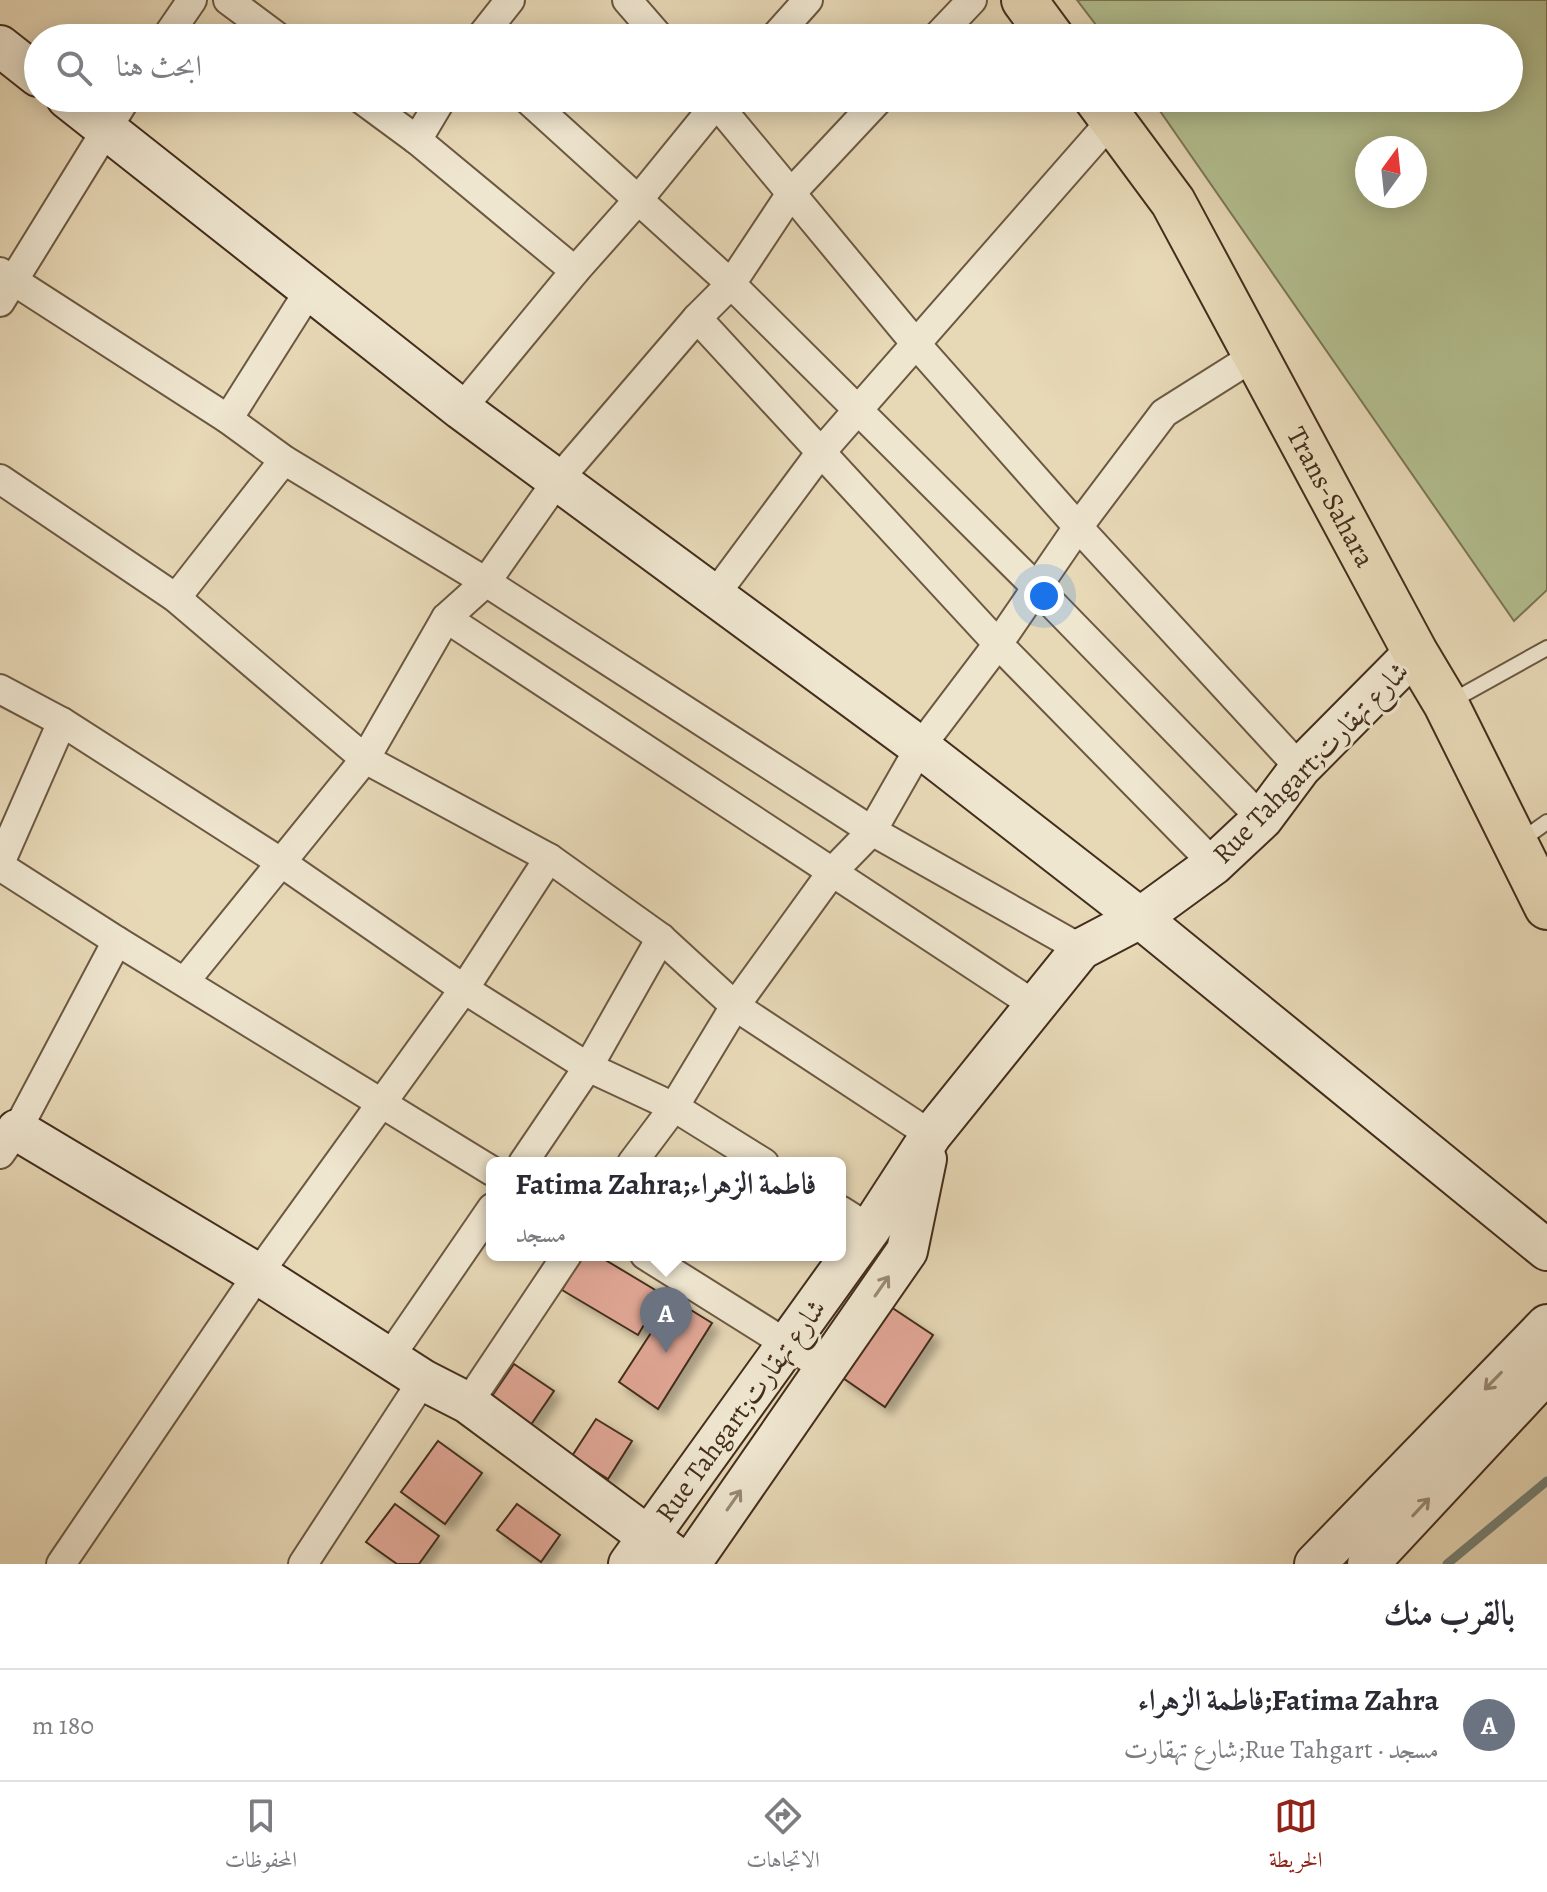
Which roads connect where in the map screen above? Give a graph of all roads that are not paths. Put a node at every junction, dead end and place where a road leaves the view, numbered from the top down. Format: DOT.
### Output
graph roads {
  1 [pos="192,0"];
  2 [pos="228,0"];
  3 [pos="510,0"];
  4 [pos="627,0"];
  5 [pos="808,0"];
  6 [pos="972,0"];
  7 [pos="1024,0"];
  8 [pos="176,24"];
  9 [pos="260,24"];
  10 [pos="491,24"];
  11 [pos="648,24"];
  12 [pos="787,24"];
  13 [pos="949,24"];
  14 [pos="1042,24"];
  15 [pos="0,46"];
  16 [pos="24,65"];
  17 [pos="379,112"];
  18 [pos="434,112"];
  19 [pos="541,112"];
  20 [pos="707,112"];
  21 [pos="726,112"];
  22 [pos="867,112"];
  23 [pos="1102,112"];
  24 [pos="1106,112"];
  25 [pos="116,113"];
  26 [pos="417,140"];
  27 [pos="792,192"];
  28 [pos="638,200"];
  29 [pos="575,271"];
  30 [pos="731,284"];
  31 [pos="5,285"];
  32 [pos="309,291"];
  33 [pos="697,318"];
  34 [pos="916,344"];
  35 [pos="1256,355"];
  36 [pos="461,409"];
  37 [pos="859,409"];
  38 [pos="228,419"];
  39 [pos="821,452"];
  40 [pos="284,460"];
  41 [pos="0,479"];
  42 [pos="557,481"];
  43 [pos="1078,527"];
  44 [pos="486,582"];
  45 [pos="1036,587"];
  46 [pos="714,596"];
  47 [pos="176,598"];
  48 [pos="446,618"];
  49 [pos="998,644"];
  50 [pos="1547,648"];
  51 [pos="1415,652"];
  52 [pos="0,689"];
  53 [pos="1446,704"];
  54 [pos="62,722"];
  55 [pos="920,747"];
  56 [pos="365,759"];
  57 [pos="1300,768"];
  58 [pos="1262,819"];
  59 [pos="872,831"];
  60 [pos="1531,833"];
  61 [pos="549,858"];
  62 [pos="282,863"];
  63 [pos="1214,864"];
  64 [pos="0,865"];
  65 [pos="832,872"];
  66 [pos="1547,907"];
  67 [pos="1140,918"];
  68 [pos="661,938"];
  69 [pos="117,941"];
  70 [pos="1081,949"];
  71 [pos="185,981"];
  72 [pos="464,989"];
  73 [pos="735,1006"];
  74 [pos="1036,1006"];
  75 [pos="588,1067"];
  76 [pos="382,1103"];
  77 [pos="674,1107"];
  78 [pos="931,1135"];
  79 [pos="8,1142"];
  80 [pos="527,1157"];
  81 [pos="636,1157"];
  82 [pos="754,1157"];
  83 [pos="486,1167"];
  84 [pos="486,1217"];
  85 [pos="855,1219"];
  86 [pos="1547,1250"];
  87 [pos="563,1261"];
  88 [pos="655,1261"];
  89 [pos="832,1261"];
  90 [pos="258,1274"];
  91 [pos="1547,1325"];
  92 [pos="788,1344"];
  93 [pos="389,1358"];
  94 [pos="825,1368"];
  95 [pos="1547,1372"];
  96 [pos="423,1380"];
  97 [pos="468,1403"];
  98 [pos="638,1551"];
  99 [pos="61,1564"];
  100 [pos="303,1564"];
  101 [pos="687,1564"];
  102 [pos="1315,1564"];
  103 [pos="1368,1564"];
  1 -- 8 [label="street"];
  2 -- 9 [label="street"];
  3 -- 10 [label="street"];
  4 -- 11 [label="street"];
  5 -- 12 [label="street"];
  6 -- 13 [label="street"];
  7 -- 14 [label="main road"];
  15 -- 16 [label="street"];
  17 -- 26 [label="street"];
  18 -- 26 [label="street"];
  19 -- 28 [label="street"];
  20 -- 28 [label="street"];
  21 -- 27 [label="street"];
  22 -- 27 [label="street"];
  23 -- 34 [label="street"];
  24 -- 35 [label="main road, Trans-Sahara"];
  25 -- 31 [label="street"];
  25 -- 32 [label="street"];
  26 -- 29 [label="street"];
  27 -- 30 [label="street"];
  27 -- 34 [label="street"];
  28 -- 29 [label="street"];
  28 -- 30 [label="street"];
  29 -- 36 [label="street"];
  30 -- 33 [label="street"];
  30 -- 37 [label="street"];
  31 -- 38 [label="street"];
  32 -- 36 [label="street"];
  32 -- 38 [label="street"];
  33 -- 39 [label="street"];
  33 -- 42 [label="street"];
  34 -- 37 [label="street"];
  34 -- 43 [label="street"];
  35 -- 43 [label="street"];
  35 -- 51 [label="main road, Trans-Sahara"];
  36 -- 42 [label="street"];
  37 -- 39 [label="street"];
  37 -- 45 [label="street"];
  38 -- 40 [label="street"];
  39 -- 46 [label="street"];
  39 -- 49 [label="street"];
  40 -- 44 [label="street"];
  40 -- 47 [label="street"];
  41 -- 47 [label="street"];
  42 -- 44 [label="street"];
  42 -- 46 [label="street"];
  43 -- 45 [label="street"];
  43 -- 57 [label="street"];
  44 -- 48 [label="street"];
  44 -- 59 [label="street"];
  45 -- 49 [label="street"];
  45 -- 58 [label="street"];
  46 -- 55 [label="street"];
  47 -- 56 [label="street"];
  48 -- 56 [label="street"];
  48 -- 65 [label="street"];
  49 -- 55 [label="street"];
  49 -- 63 [label="street"];
  50 -- 53 [label="lane"];
  51 -- 53 [label="main road, Trans-Sahara"];
  51 -- 57 [label="street, Rue Tahgart;شارع تهقارت"];
  52 -- 54 [label="street"];
  53 -- 60 [label="main road, Trans-Sahara"];
  54 -- 62 [label="street"];
  54 -- 64 [label="street"];
  55 -- 59 [label="street"];
  55 -- 67 [label="street"];
  56 -- 61 [label="street"];
  56 -- 62 [label="street"];
  57 -- 58 [label="street, Rue Tahgart;شارع تهقارت"];
  58 -- 63 [label="street, Rue Tahgart;شارع تهقارت"];
  59 -- 65 [label="street"];
  59 -- 70 [label="street"];
  60 -- 66 [label="main road, Trans-Sahara"];
  61 -- 68 [label="street"];
  61 -- 72 [label="street"];
  62 -- 71 [label="street"];
  62 -- 72 [label="street"];
  63 -- 67 [label="street, Rue Tahgart;شارع تهقارت"];
  64 -- 69 [label="street"];
  65 -- 73 [label="street"];
  65 -- 74 [label="street"];
  67 -- 70 [label="street, Rue Tahgart;شارع تهقارت"];
  67 -- 86 [label="street"];
  68 -- 73 [label="street"];
  68 -- 75 [label="street"];
  69 -- 71 [label="street"];
  69 -- 79 [label="street"];
  70 -- 74 [label="street, Rue Tahgart;شارع تهقارت"];
  71 -- 76 [label="street"];
  72 -- 75 [label="street"];
  72 -- 76 [label="street"];
  73 -- 77 [label="street"];
  73 -- 78 [label="street"];
  74 -- 78 [label="street, Rue Tahgart;شارع تهقارت"];
  75 -- 77 [label="street"];
  75 -- 80 [label="street"];
  76 -- 83 [label="street"];
  76 -- 90 [label="street"];
  77 -- 81 [label="street"];
  77 -- 82 [label="street"];
  78 -- 85 [label="street, Rue Tahgart;شارع تهقارت"];
  94 -- 78 [label="street, Rue Tahgart;شارع تهقارت, one-way"];
  79 -- 90 [label="street"];
  84 -- 93 [label="street"];
  87 -- 97 [label="street"];
  88 -- 92 [label="street"];
  89 -- 92 [label="street, Rue Tahgart;شارع تهقارت"];
  90 -- 93 [label="street"];
  90 -- 99 [label="street"];
  91 -- 102 [label="street, one-way"];
  92 -- 94 [label="street"];
  92 -- 98 [label="street, Rue Tahgart;شارع تهقارت"];
  93 -- 96 [label="street"];
  101 -- 94 [label="street, Rue Tahgart;شارع تهقارت, one-way"];
  103 -- 95 [label="street, one-way"];
  96 -- 97 [label="street"];
  96 -- 100 [label="street"];
  97 -- 98 [label="street"];
  98 -- 101 [label="street"];
}
